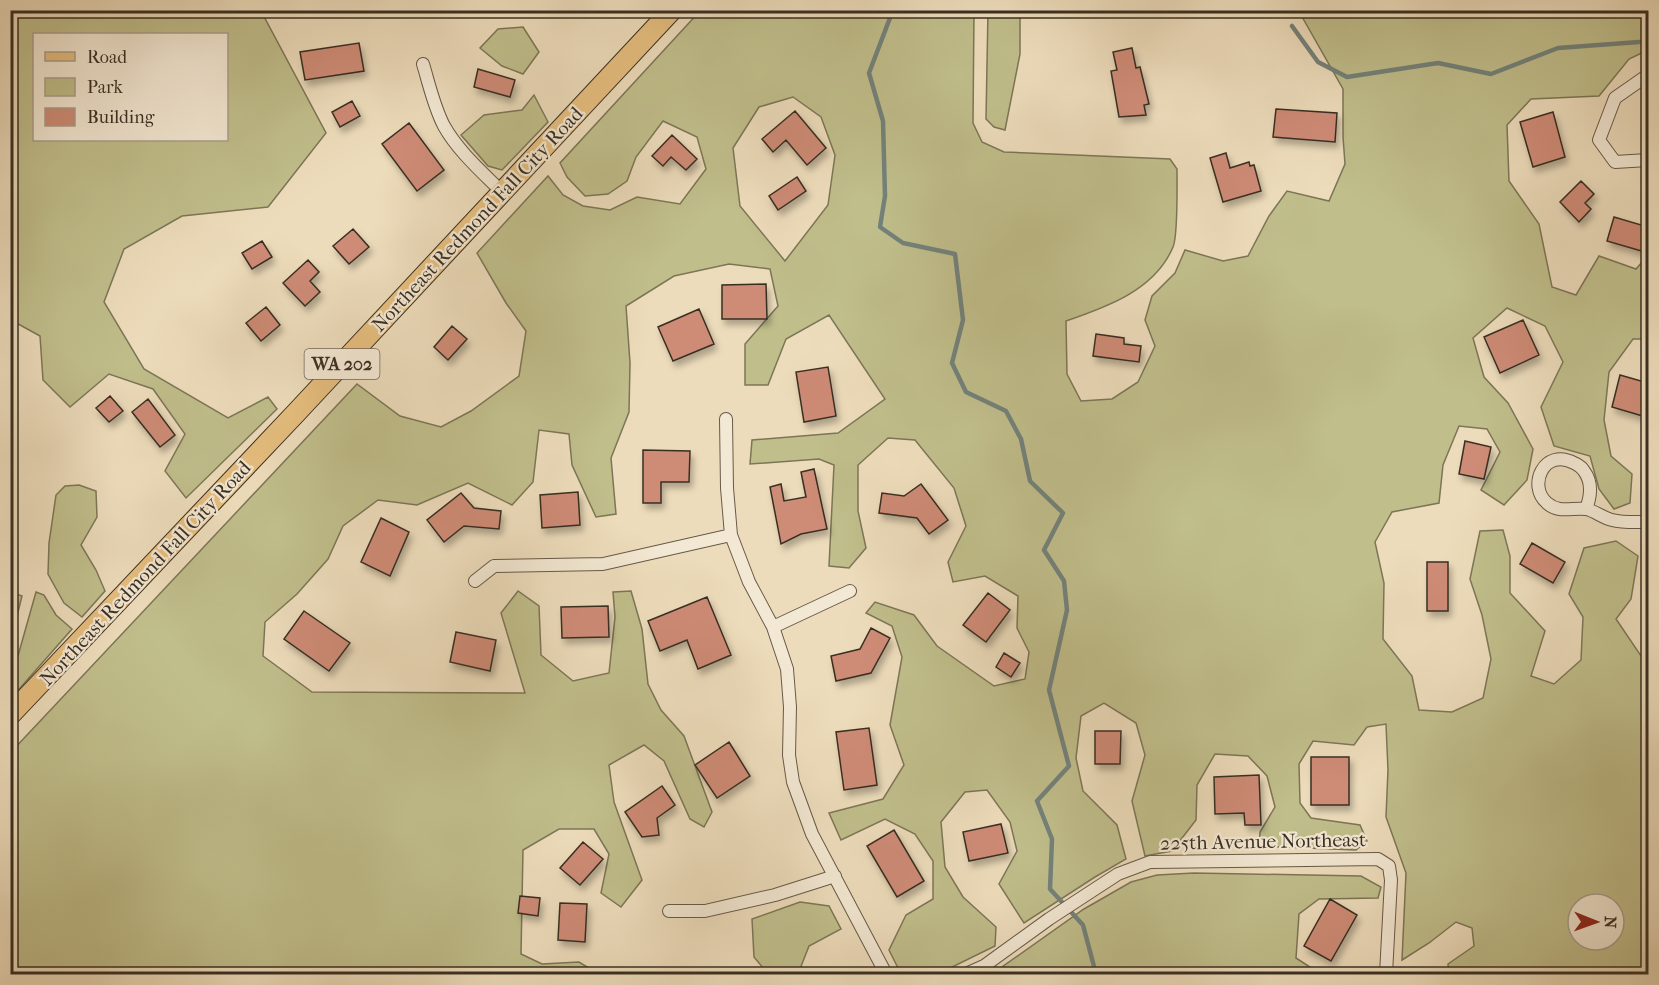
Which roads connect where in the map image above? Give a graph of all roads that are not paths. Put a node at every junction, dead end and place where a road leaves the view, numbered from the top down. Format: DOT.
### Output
graph roads {
  1 [pos="672,10"];
  2 [pos="423,64"];
  3 [pos="1648,75"];
  4 [pos="1648,160"];
  5 [pos="502,192"];
  6 [pos="726,419"];
  7 [pos="1586,509"];
  8 [pos="1648,522"];
  9 [pos="731,535"];
  10 [pos="475,581"];
  11 [pos="850,591"];
  12 [pos="773,627"];
  13 [pos="10,715"];
  14 [pos="835,876"];
  15 [pos="669,911"];
  16 [pos="886,975"];
  17 [pos="966,975"];
  18 [pos="1386,975"];
  1 -- 5 [label="main road, Northeast Redmond Fall City Road / WA 202"];
  2 -- 5 [label="street"];
  3 -- 4 [label="street"];
  5 -- 13 [label="main road, Northeast Redmond Fall City Road / WA 202"];
  6 -- 9 [label="street"];
  7 -- 7 [label="street"];
  7 -- 8 [label="street"];
  9 -- 10 [label="street"];
  9 -- 12 [label="street"];
  11 -- 12 [label="street"];
  12 -- 14 [label="street"];
  14 -- 15 [label="street"];
  14 -- 16 [label="street"];
  17 -- 18 [label="street, 225th Avenue Northeast"];
}
